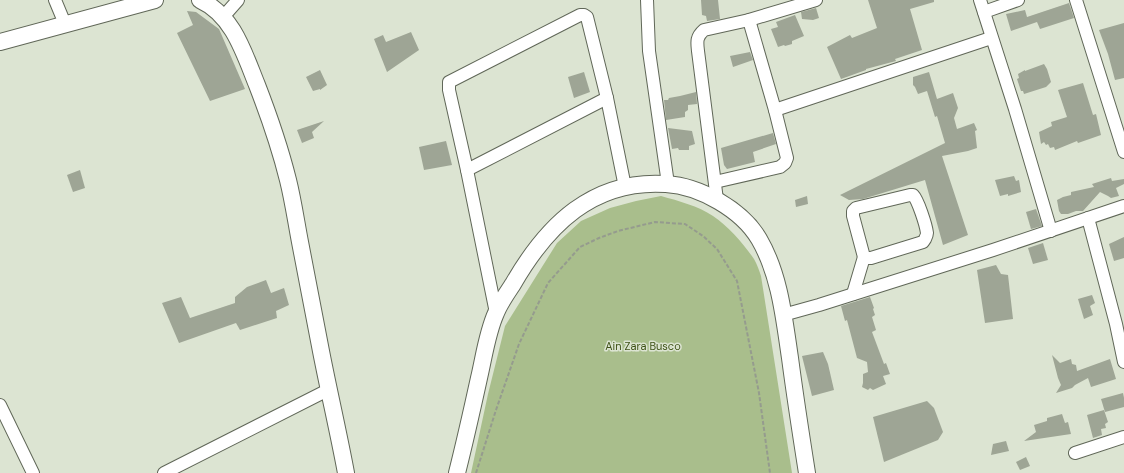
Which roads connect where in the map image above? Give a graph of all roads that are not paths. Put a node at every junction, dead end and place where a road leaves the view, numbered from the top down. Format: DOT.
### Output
graph roads {
  1 [pos="55,0"];
  2 [pos="155,0"];
  3 [pos="200,0"];
  4 [pos="238,0"];
  5 [pos="647,0"];
  6 [pos="816,0"];
  7 [pos="980,0"];
  8 [pos="1018,0"];
  9 [pos="1076,0"];
  10 [pos="984,12"];
  11 [pos="223,17"];
  12 [pos="749,20"];
  13 [pos="65,24"];
  14 [pos="991,38"];
  15 [pos="0,42"];
  16 [pos="606,98"];
  17 [pos="774,110"];
  18 [pos="1124,152"];
  19 [pos="467,170"];
  20 [pos="715,182"];
  21 [pos="668,184"];
  22 [pos="626,187"];
  23 [pos="717,200"];
  24 [pos="1124,206"];
  25 [pos="1088,218"];
  26 [pos="1051,231"];
  27 [pos="864,257"];
  28 [pos="853,294"];
  29 [pos="496,313"];
  30 [pos="784,315"];
  31 [pos="1124,362"];
  32 [pos="328,390"];
  33 [pos="1,411"];
  34 [pos="1124,437"];
  35 [pos="1075,454"];
  36 [pos="33,473"];
  37 [pos="164,473"];
  38 [pos="346,473"];
  39 [pos="457,473"];
  40 [pos="807,473"];
  1 -- 13 [label="street"];
  2 -- 13 [label="main road"];
  3 -- 11 [label="main road"];
  4 -- 11 [label="street"];
  5 -- 21 [label="street"];
  6 -- 12 [label="street"];
  7 -- 10 [label="street"];
  8 -- 10 [label="street"];
  9 -- 18 [label="street"];
  10 -- 14 [label="street"];
  11 -- 32 [label="main road"];
  12 -- 17 [label="street"];
  12 -- 20 [label="street"];
  13 -- 15 [label="main road"];
  14 -- 17 [label="street"];
  14 -- 26 [label="street"];
  16 -- 19 [label="street"];
  16 -- 19 [label="street"];
  16 -- 22 [label="street"];
  17 -- 20 [label="street"];
  19 -- 29 [label="street"];
  20 -- 23 [label="street"];
  21 -- 22 [label="main road"];
  21 -- 23 [label="main road"];
  22 -- 29 [label="main road"];
  23 -- 30 [label="main road"];
  24 -- 25 [label="street"];
  25 -- 26 [label="street"];
  25 -- 31 [label="street"];
  26 -- 28 [label="street"];
  27 -- 27 [label="street"];
  27 -- 28 [label="street"];
  28 -- 30 [label="street"];
  29 -- 39 [label="main road"];
  30 -- 40 [label="main road"];
  32 -- 37 [label="street"];
  32 -- 38 [label="main road"];
  33 -- 36 [label="street"];
  34 -- 35 [label="street"];
}
